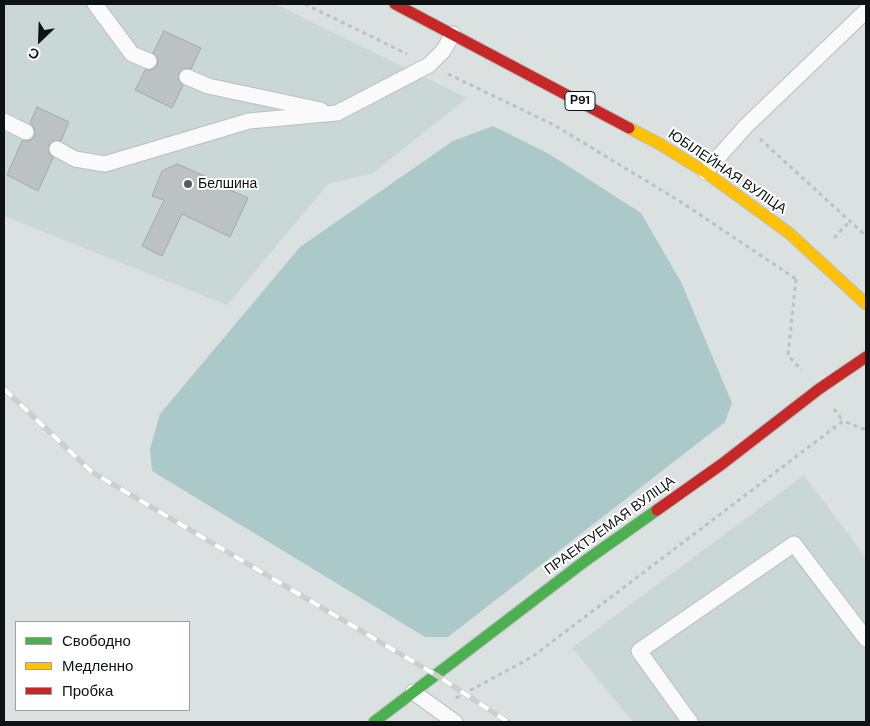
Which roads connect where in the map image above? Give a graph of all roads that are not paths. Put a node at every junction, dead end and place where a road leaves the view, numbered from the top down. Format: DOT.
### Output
graph roads {
  1 [pos="95,4"];
  2 [pos="394,4"];
  3 [pos="866,11"];
  4 [pos="453,34"];
  5 [pos="149,61"];
  6 [pos="187,77"];
  7 [pos="337,113"];
  8 [pos="4,121"];
  9 [pos="26,132"];
  10 [pos="57,149"];
  11 [pos="705,172"];
  12 [pos="866,304"];
  13 [pos="866,357"];
  14 [pos="866,639"];
  15 [pos="413,692"];
  16 [pos="374,722"];
  17 [pos="455,722"];
  18 [pos="690,722"];
  1 -- 5 [label="lane"];
  2 -- 4 [label="street, ЮБІЛЕЙНАЯ ВУЛІЦА / Р91"];
  3 -- 11 [label="lane"];
  4 -- 7 [label="lane"];
  4 -- 11 [label="street, ЮБІЛЕЙНАЯ ВУЛІЦА / Р91"];
  6 -- 7 [label="lane"];
  7 -- 10 [label="lane"];
  8 -- 9 [label="lane"];
  11 -- 12 [label="street, ЮБІЛЕЙНАЯ ВУЛІЦА / Р91"];
  13 -- 15 [label="street, ПРАЕКТУЕМАЯ ВУЛІЦА"];
  14 -- 18 [label="lane"];
  15 -- 16 [label="street, ПРАЕКТУЕМАЯ ВУЛІЦА"];
  15 -- 17 [label="lane"];
}
